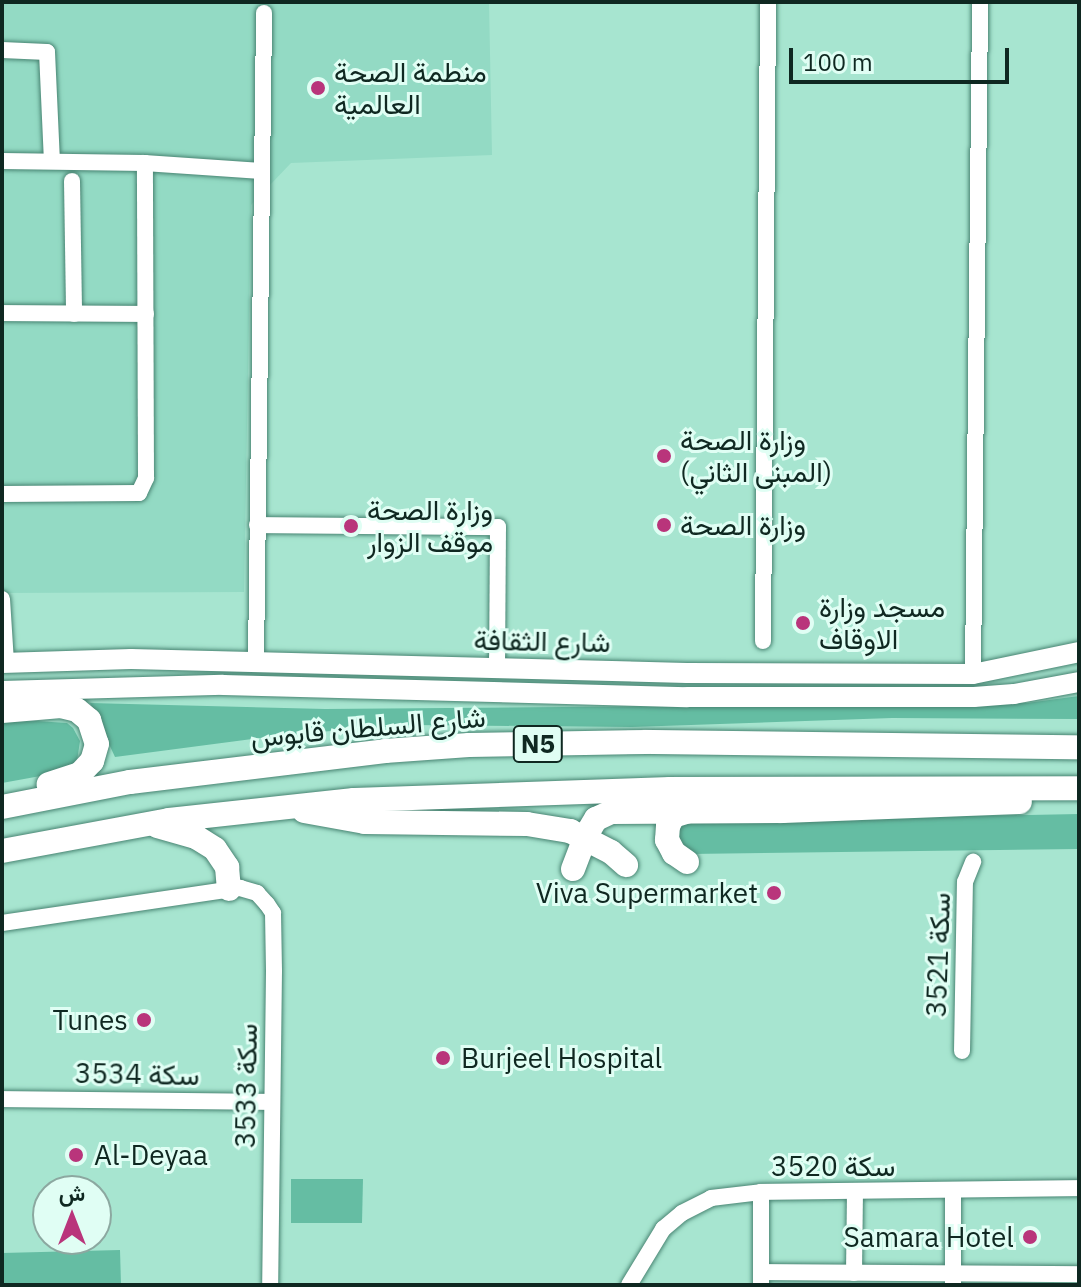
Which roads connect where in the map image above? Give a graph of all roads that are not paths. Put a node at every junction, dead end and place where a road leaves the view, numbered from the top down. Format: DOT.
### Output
graph roads {
  1 [pos="768,2"];
  2 [pos="980,2"];
  3 [pos="264,13"];
  4 [pos="2,50"];
  5 [pos="2,161"];
  6 [pos="52,161"];
  7 [pos="145,163"];
  8 [pos="261,171"];
  9 [pos="72,181"];
  10 [pos="2,313"];
  11 [pos="74,314"];
  12 [pos="146,314"];
  13 [pos="2,494"];
  14 [pos="257,525"];
  15 [pos="2,599"];
  16 [pos="763,641"];
  17 [pos="1079,652"];
  18 [pos="256,662"];
  19 [pos="4,663"];
  20 [pos="497,669"];
  21 [pos="973,674"];
  22 [pos="1079,682"];
  23 [pos="1054,687"];
  24 [pos="2,691"];
  25 [pos="807,697"];
  26 [pos="2,711"];
  27 [pos="1079,747"];
  28 [pos="1079,788"];
  29 [pos="1079,798"];
  30 [pos="283,805"];
  31 [pos="3,806"];
  32 [pos="695,810"];
  33 [pos="147,823"];
  34 [pos="585,837"];
  35 [pos="2,851"];
  36 [pos="687,862"];
  37 [pos="973,862"];
  38 [pos="626,865"];
  39 [pos="573,869"];
  40 [pos="229,889"];
  41 [pos="2,923"];
  42 [pos="962,1051"];
  43 [pos="2,1099"];
  44 [pos="271,1102"];
  45 [pos="1079,1188"];
  46 [pos="761,1192"];
  47 [pos="855,1192"];
  48 [pos="953,1192"];
  49 [pos="854,1273"];
  50 [pos="1079,1274"];
  51 [pos="761,1279"];
  52 [pos="894,1279"];
  53 [pos="953,1279"];
  54 [pos="270,1285"];
  55 [pos="629,1285"];
  1 -- 16 [label="street"];
  2 -- 21 [label="street"];
  3 -- 8 [label="street"];
  4 -- 6 [label="street"];
  5 -- 6 [label="street"];
  6 -- 7 [label="street"];
  7 -- 8 [label="street"];
  7 -- 12 [label="street"];
  8 -- 14 [label="street"];
  9 -- 11 [label="street"];
  10 -- 11 [label="street"];
  11 -- 12 [label="street"];
  12 -- 13 [label="street"];
  14 -- 18 [label="street"];
  14 -- 20 [label="street"];
  15 -- 19 [label="street"];
  17 -- 21 [label="main road, شارع الثقافة"];
  18 -- 19 [label="main road, شارع الثقافة"];
  18 -- 20 [label="main road, شارع الثقافة"];
  20 -- 21 [label="main road, شارع الثقافة"];
  21 -- 23 [label="main road"];
  21 -- 25 [label="main road"];
  22 -- 23 [label="main road, شارع الثقافة"];
  23 -- 25 [label="main road, شارع الثقافة"];
  24 -- 25 [label="main road, شارع الثقافة"];
  26 -- 31 [label="highway"];
  27 -- 31 [label="highway, شارع السلطان قابوس / N5"];
  28 -- 30 [label="highway, N5"];
  29 -- 32 [label="highway"];
  30 -- 33 [label="highway, N5"];
  30 -- 34 [label="highway"];
  32 -- 34 [label="highway"];
  32 -- 36 [label="highway"];
  33 -- 35 [label="highway, N5"];
  33 -- 40 [label="highway"];
  34 -- 38 [label="highway"];
  34 -- 39 [label="highway"];
  37 -- 42 [label="street, سكة 3521"];
  40 -- 41 [label="street"];
  40 -- 44 [label="street, سكة 3533"];
  43 -- 44 [label="street, سكة 3534"];
  44 -- 54 [label="street, سكة 3533"];
  45 -- 48 [label="street, سكة 3520"];
  46 -- 47 [label="street, سكة 3520"];
  46 -- 51 [label="street"];
  46 -- 55 [label="street, سكة 3520"];
  47 -- 48 [label="street, سكة 3520"];
  47 -- 49 [label="street"];
  48 -- 53 [label="street"];
  49 -- 51 [label="street"];
  49 -- 52 [label="street"];
  50 -- 53 [label="street"];
  52 -- 53 [label="street"];
}
